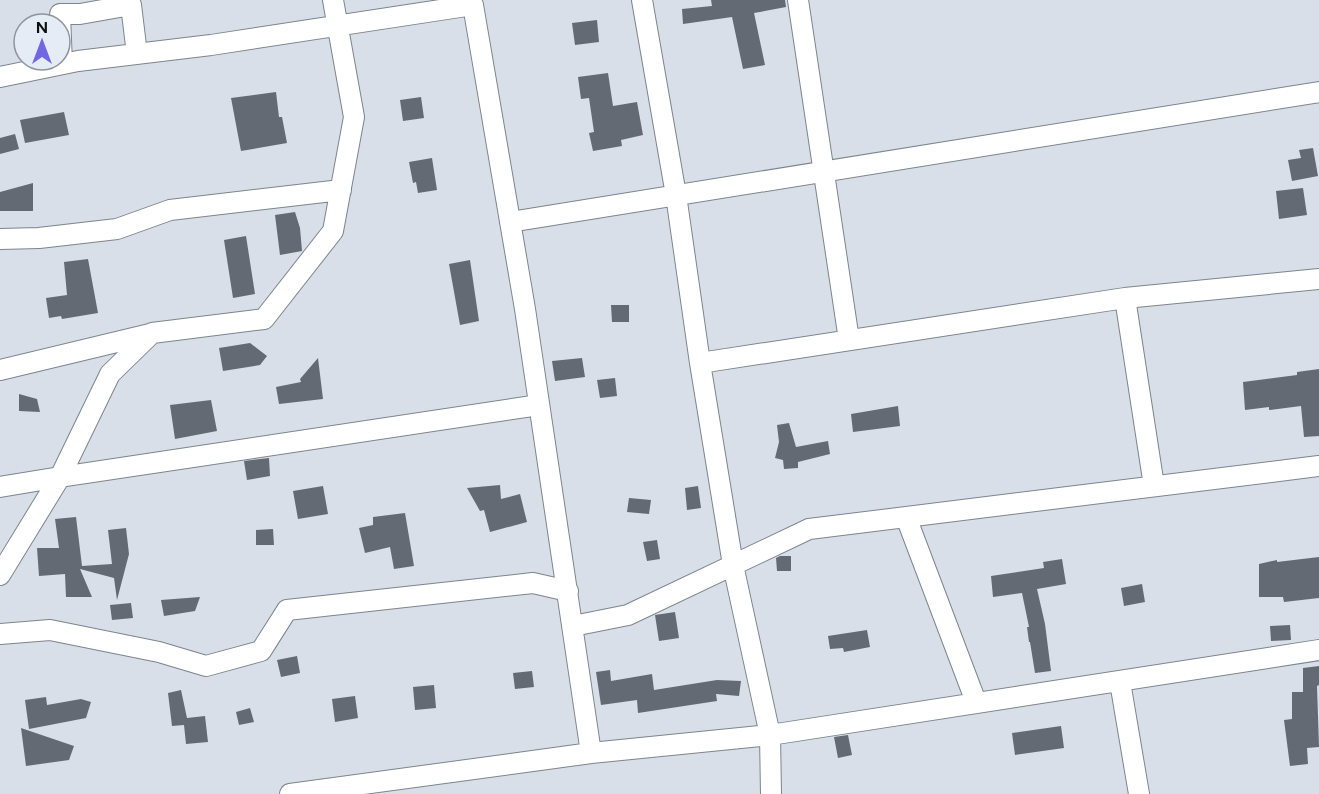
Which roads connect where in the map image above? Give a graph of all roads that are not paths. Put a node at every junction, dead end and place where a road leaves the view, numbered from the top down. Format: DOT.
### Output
graph roads {
  1 [pos="333,0"];
  2 [pos="642,0"];
  3 [pos="798,0"];
  4 [pos="473,3"];
  5 [pos="79,7"];
  6 [pos="338,27"];
  7 [pos="137,54"];
  8 [pos="72,63"];
  9 [pos="24,72"];
  10 [pos="0,77"];
  11 [pos="1319,92"];
  12 [pos="822,172"];
  13 [pos="341,190"];
  14 [pos="676,195"];
  15 [pos="510,222"];
  16 [pos="0,239"];
  17 [pos="1319,279"];
  18 [pos="1125,298"];
  19 [pos="152,333"];
  20 [pos="849,340"];
  21 [pos="700,363"];
  22 [pos="0,370"];
  23 [pos="539,405"];
  24 [pos="1319,466"];
  25 [pos="60,477"];
  26 [pos="1154,486"];
  27 [pos="0,487"];
  28 [pos="906,517"];
  29 [pos="733,565"];
  30 [pos="0,575"];
  31 [pos="568,591"];
  32 [pos="573,626"];
  33 [pos="0,634"];
  34 [pos="1319,650"];
  35 [pos="1120,682"];
  36 [pos="976,702"];
  37 [pos="770,735"];
  38 [pos="591,753"];
  39 [pos="362,789"];
  40 [pos="290,794"];
  41 [pos="771,794"];
  42 [pos="1138,794"];
  1 -- 6 [label="street"];
  2 -- 14 [label="street"];
  3 -- 12 [label="street"];
  4 -- 6 [label="street"];
  4 -- 15 [label="street"];
  5 -- 7 [label="street"];
  6 -- 7 [label="street"];
  6 -- 13 [label="street"];
  7 -- 8 [label="street"];
  9 -- 10 [label="street"];
  11 -- 12 [label="street"];
  12 -- 14 [label="street"];
  12 -- 20 [label="street"];
  13 -- 16 [label="street"];
  13 -- 19 [label="street"];
  14 -- 15 [label="street"];
  14 -- 21 [label="street"];
  15 -- 23 [label="street"];
  17 -- 18 [label="street"];
  18 -- 20 [label="street"];
  18 -- 26 [label="street"];
  19 -- 22 [label="street"];
  19 -- 25 [label="street"];
  20 -- 21 [label="street"];
  21 -- 29 [label="street"];
  23 -- 25 [label="street"];
  23 -- 31 [label="street"];
  24 -- 26 [label="street"];
  25 -- 27 [label="street"];
  25 -- 30 [label="street"];
  26 -- 28 [label="street"];
  28 -- 29 [label="street"];
  28 -- 36 [label="street"];
  29 -- 32 [label="street"];
  29 -- 37 [label="street"];
  31 -- 32 [label="street"];
  31 -- 33 [label="street"];
  32 -- 38 [label="street"];
  34 -- 35 [label="street"];
  35 -- 36 [label="street"];
  35 -- 42 [label="street"];
  36 -- 37 [label="street"];
  37 -- 38 [label="street"];
  37 -- 41 [label="street"];
  38 -- 39 [label="street"];
  39 -- 40 [label="street"];
}
